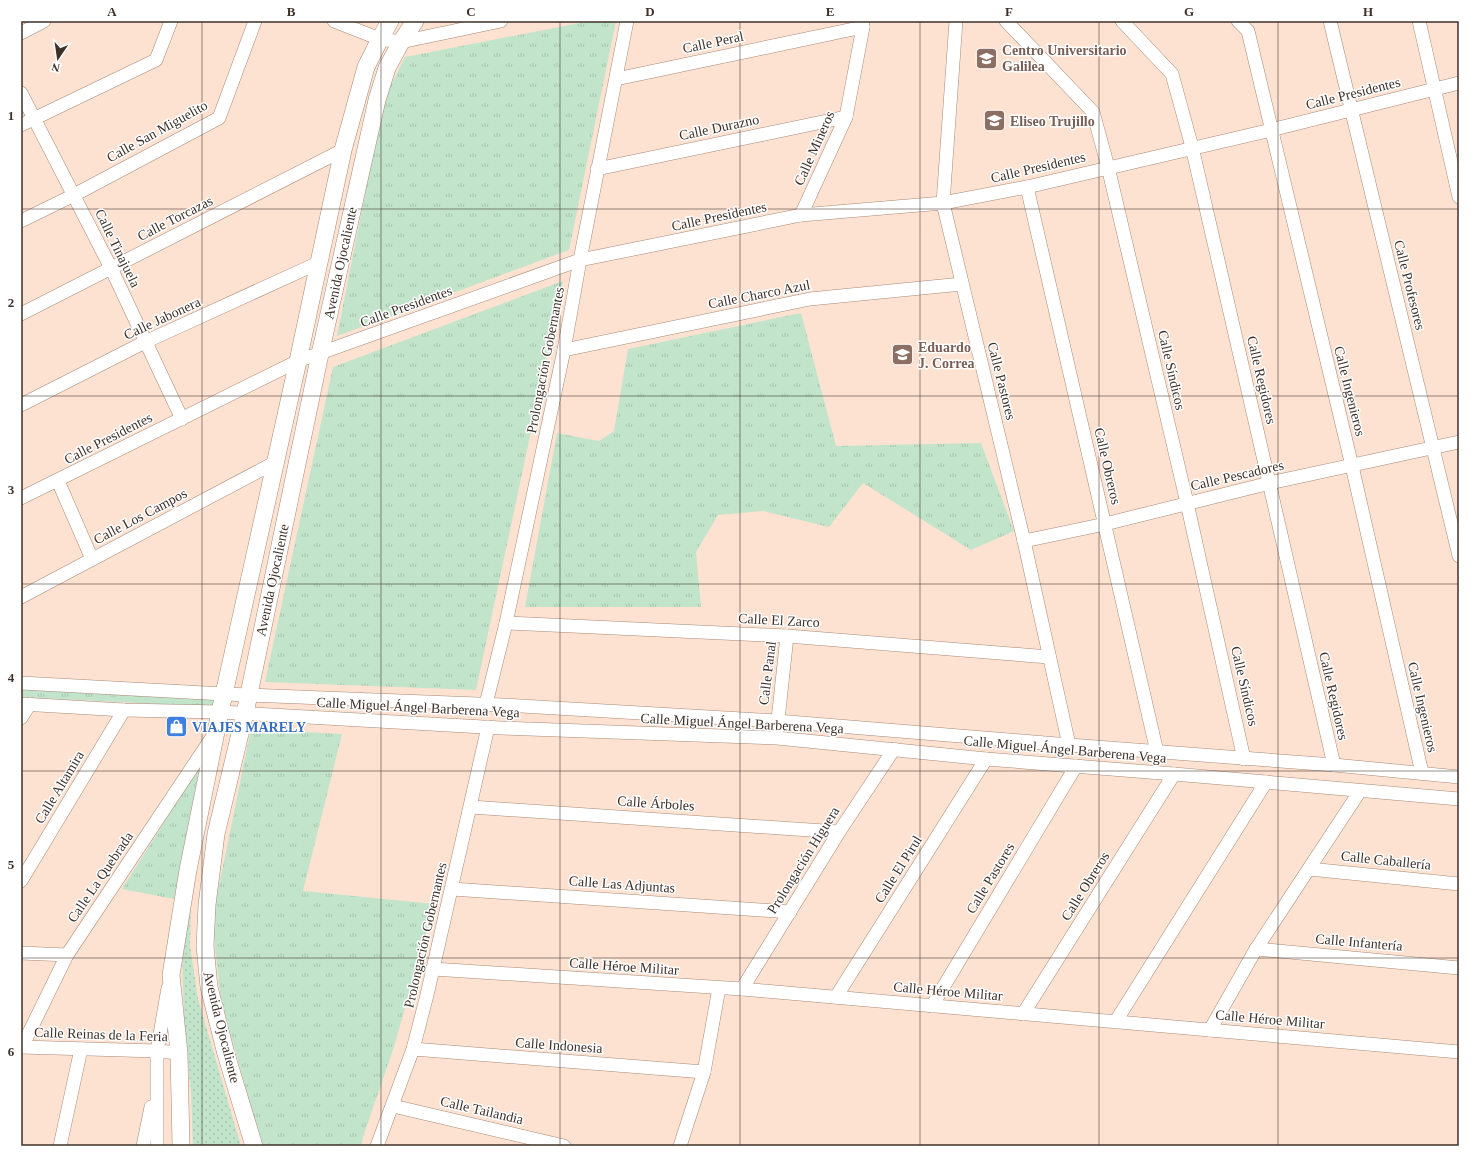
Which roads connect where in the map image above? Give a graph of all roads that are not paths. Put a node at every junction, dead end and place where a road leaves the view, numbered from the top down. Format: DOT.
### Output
graph roads {
  1 [pos="44,21"];
  2 [pos="171,21"];
  3 [pos="255,21"];
  4 [pos="334,21"];
  5 [pos="390,21"];
  6 [pos="415,21"];
  7 [pos="501,21"];
  8 [pos="627,21"];
  9 [pos="956,21"];
  10 [pos="1006,21"];
  11 [pos="1122,21"];
  12 [pos="1238,21"];
  13 [pos="1330,21"];
  14 [pos="1418,21"];
  15 [pos="863,24"];
  16 [pos="21,33"];
  17 [pos="380,39"];
  18 [pos="401,42"];
  19 [pos="616,79"];
  20 [pos="1459,83"];
  21 [pos="1434,89"];
  22 [pos="21,93"];
  23 [pos="1351,110"];
  24 [pos="846,117"];
  25 [pos="34,118"];
  26 [pos="21,125"];
  27 [pos="1270,130"];
  28 [pos="1192,147"];
  29 [pos="343,150"];
  30 [pos="1108,167"];
  31 [pos="597,168"];
  32 [pos="1027,187"];
  33 [pos="74,195"];
  34 [pos="1459,196"];
  35 [pos="943,204"];
  36 [pos="801,215"];
  37 [pos="21,221"];
  38 [pos="580,260"];
  39 [pos="318,263"];
  40 [pos="111,268"];
  41 [pos="962,284"];
  42 [pos="21,314"];
  43 [pos="145,342"];
  44 [pos="564,350"];
  45 [pos="320,354"];
  46 [pos="298,361"];
  47 [pos="21,405"];
  48 [pos="182,419"];
  49 [pos="1459,442"];
  50 [pos="1433,447"];
  51 [pos="274,463"];
  52 [pos="1352,466"];
  53 [pos="58,481"];
  54 [pos="1270,483"];
  55 [pos="21,498"];
  56 [pos="1187,503"];
  57 [pos="1105,524"];
  58 [pos="1024,542"];
  59 [pos="1459,556"];
  60 [pos="92,559"];
  61 [pos="21,597"];
  62 [pos="506,623"];
  63 [pos="787,636"];
  64 [pos="1049,657"];
  65 [pos="21,683"];
  66 [pos="224,694"];
  67 [pos="248,695"];
  68 [pos="25,704"];
  69 [pos="486,704"];
  70 [pos="124,710"];
  71 [pos="220,712"];
  72 [pos="245,713"];
  73 [pos="21,718"];
  74 [pos="777,721"];
  75 [pos="488,727"];
  76 [pos="216,731"];
  77 [pos="777,738"];
  78 [pos="1069,746"];
  79 [pos="894,749"];
  80 [pos="1157,752"];
  81 [pos="986,759"];
  82 [pos="1244,759"];
  83 [pos="1334,765"];
  84 [pos="1076,766"];
  85 [pos="1422,773"];
  86 [pos="1174,774"];
  87 [pos="1459,777"];
  88 [pos="1266,782"];
  89 [pos="1360,791"];
  90 [pos="1459,799"];
  91 [pos="471,807"];
  92 [pos="839,832"];
  93 [pos="1310,869"];
  94 [pos="21,881"];
  95 [pos="1459,884"];
  96 [pos="452,889"];
  97 [pos="790,912"];
  98 [pos="1256,949"];
  99 [pos="21,953"];
  100 [pos="67,955"];
  101 [pos="1459,968"];
  102 [pos="433,969"];
  103 [pos="171,974"];
  104 [pos="719,988"];
  105 [pos="742,989"];
  106 [pos="836,997"];
  107 [pos="932,1006"];
  108 [pos="1024,1014"];
  109 [pos="1116,1021"];
  110 [pos="1210,1030"];
  111 [pos="22,1047"];
  112 [pos="81,1049"];
  113 [pos="413,1049"];
  114 [pos="156,1051"];
  115 [pos="1459,1052"];
  116 [pos="179,1053"];
  117 [pos="704,1072"];
  118 [pos="156,1084"];
  119 [pos="393,1106"];
  120 [pos="60,1146"];
  121 [pos="143,1146"];
  122 [pos="157,1146"];
  123 [pos="181,1146"];
  124 [pos="254,1146"];
  125 [pos="377,1146"];
  126 [pos="564,1146"];
  127 [pos="680,1146"];
  1 -- 16 [label="street"];
  2 -- 25 [label="street"];
  3 -- 33 [label="street, Calle San Miguelito"];
  4 -- 17 [label="street"];
  5 -- 17 [label="main road, Avenida Ojocaliente"];
  6 -- 18 [label="main road, Avenida Ojocaliente"];
  7 -- 18 [label="street"];
  8 -- 19 [label="street, Prolongación Gobernantes"];
  9 -- 35 [label="street, Calle Pastores"];
  10 -- 30 [label="street, Calle Síndicos"];
  11 -- 28 [label="street, Calle Regidores"];
  12 -- 27 [label="street, Calle Ingenieros"];
  13 -- 23 [label="street, Calle Profesores"];
  14 -- 21 [label="street"];
  15 -- 19 [label="street, Calle Peral"];
  15 -- 24 [label="street, Calle Mineros"];
  17 -- 18 [label="street"];
  17 -- 29 [label="main road, Avenida Ojocaliente"];
  18 -- 45 [label="main road, Avenida Ojocaliente"];
  19 -- 31 [label="street, Prolongación Gobernantes"];
  20 -- 21 [label="street, Calle Presidentes"];
  21 -- 23 [label="street, Calle Presidentes"];
  21 -- 34 [label="street"];
  22 -- 25 [label="street, Calle Tinajuela"];
  23 -- 27 [label="street, Calle Presidentes"];
  23 -- 50 [label="street, Calle Profesores"];
  24 -- 31 [label="street, Calle Durazno"];
  24 -- 36 [label="street, Calle Mineros"];
  25 -- 26 [label="street"];
  25 -- 33 [label="street, Calle Tinajuela"];
  27 -- 28 [label="street, Calle Presidentes"];
  27 -- 52 [label="street, Calle Ingenieros"];
  28 -- 30 [label="street, Calle Presidentes"];
  28 -- 54 [label="street, Calle Regidores"];
  29 -- 39 [label="main road, Avenida Ojocaliente"];
  29 -- 40 [label="street, Calle Torcazas"];
  30 -- 32 [label="street, Calle Presidentes"];
  30 -- 56 [label="street, Calle Síndicos"];
  31 -- 38 [label="street, Prolongación Gobernantes"];
  32 -- 35 [label="street, Calle Presidentes"];
  32 -- 57 [label="street, Calle Obreros"];
  33 -- 37 [label="street, Calle San Miguelito"];
  33 -- 40 [label="street, Calle Tinajuela"];
  35 -- 36 [label="street, Calle Presidentes"];
  35 -- 41 [label="street, Calle Pastores"];
  36 -- 38 [label="street, Calle Presidentes"];
  38 -- 44 [label="street, Prolongación Gobernantes"];
  38 -- 45 [label="street, Calle Presidentes"];
  39 -- 43 [label="street, Calle Jabonera"];
  39 -- 46 [label="main road, Avenida Ojocaliente"];
  40 -- 42 [label="street, Calle Torcazas"];
  40 -- 43 [label="street, Calle Tinajuela"];
  41 -- 44 [label="street, Calle Charco Azul"];
  41 -- 58 [label="street, Calle Pastores"];
  43 -- 47 [label="street, Calle Jabonera"];
  43 -- 48 [label="street, Calle Tinajuela"];
  44 -- 62 [label="street, Prolongación Gobernantes"];
  45 -- 46 [label="street, Calle Presidentes"];
  45 -- 67 [label="main road, Avenida Ojocaliente"];
  46 -- 48 [label="street, Calle Presidentes"];
  46 -- 51 [label="main road, Avenida Ojocaliente"];
  48 -- 53 [label="street, Calle Presidentes"];
  49 -- 50 [label="street, Calle Pescadores"];
  50 -- 52 [label="street, Calle Pescadores"];
  50 -- 59 [label="street, Calle Profesores"];
  51 -- 60 [label="street, Calle Los Campos"];
  51 -- 66 [label="main road, Avenida Ojocaliente"];
  52 -- 54 [label="street, Calle Pescadores"];
  52 -- 85 [label="street, Calle Ingenieros"];
  53 -- 55 [label="street, Calle Presidentes"];
  53 -- 60 [label="street"];
  54 -- 56 [label="street, Calle Pescadores"];
  54 -- 83 [label="street, Calle Regidores"];
  56 -- 57 [label="street, Calle Pescadores"];
  56 -- 82 [label="street, Calle Síndicos"];
  57 -- 58 [label="street, Calle Pescadores"];
  57 -- 80 [label="street, Calle Obreros"];
  58 -- 64 [label="street, Calle Pastores"];
  60 -- 61 [label="street, Calle Los Campos"];
  62 -- 63 [label="street, Calle El Zarco"];
  62 -- 69 [label="street, Prolongación Gobernantes"];
  63 -- 64 [label="street, Calle El Zarco"];
  63 -- 74 [label="street, Calle Panal"];
  64 -- 78 [label="street, Calle Pastores"];
  65 -- 66 [label="street, Calle Miguel Ángel Barberena Vega"];
  66 -- 67 [label="street, Calle Miguel Ángel Barberena Vega"];
  66 -- 71 [label="main road, Avenida Ojocaliente"];
  67 -- 69 [label="street, Calle Miguel Ángel Barberena Vega"];
  67 -- 72 [label="main road, Avenida Ojocaliente"];
  68 -- 70 [label="street, Calle Miguel Ángel Barberena Vega"];
  68 -- 73 [label="street"];
  69 -- 74 [label="street, Calle Miguel Ángel Barberena Vega"];
  70 -- 71 [label="street, Calle Miguel Ángel Barberena Vega"];
  70 -- 94 [label="street, Calle Altamira"];
  71 -- 72 [label="street, Calle Miguel Ángel Barberena Vega"];
  71 -- 76 [label="main road, Avenida Ojocaliente"];
  72 -- 75 [label="street, Calle Miguel Ángel Barberena Vega"];
  72 -- 124 [label="main road, Avenida Ojocaliente"];
  74 -- 77 [label="street, Calle Panal"];
  74 -- 78 [label="street, Calle Miguel Ángel Barberena Vega"];
  75 -- 77 [label="street, Calle Miguel Ángel Barberena Vega"];
  75 -- 91 [label="street, Prolongación Gobernantes"];
  76 -- 100 [label="street, Calle La Quebrada"];
  76 -- 103 [label="main road, Avenida Ojocaliente"];
  77 -- 79 [label="street, Calle Miguel Ángel Barberena Vega"];
  78 -- 80 [label="street, Calle Miguel Ángel Barberena Vega"];
  79 -- 81 [label="street, Calle Miguel Ángel Barberena Vega"];
  79 -- 92 [label="street, Prolongación Higuera"];
  80 -- 82 [label="street, Calle Miguel Ángel Barberena Vega"];
  81 -- 84 [label="street, Calle Miguel Ángel Barberena Vega"];
  81 -- 106 [label="street, Calle El Pirul"];
  82 -- 83 [label="street, Calle Miguel Ángel Barberena Vega"];
  83 -- 85 [label="street, Calle Miguel Ángel Barberena Vega"];
  84 -- 86 [label="street, Calle Miguel Ángel Barberena Vega"];
  84 -- 107 [label="street, Calle Pastores"];
  85 -- 87 [label="street, Calle Miguel Ángel Barberena Vega"];
  86 -- 88 [label="street, Calle Miguel Ángel Barberena Vega"];
  86 -- 108 [label="street, Calle Obreros"];
  88 -- 89 [label="street, Calle Miguel Ángel Barberena Vega"];
  88 -- 109 [label="street"];
  89 -- 90 [label="street, Calle Miguel Ángel Barberena Vega"];
  89 -- 93 [label="street"];
  91 -- 92 [label="street, Calle Árboles"];
  91 -- 96 [label="street, Prolongación Gobernantes"];
  92 -- 97 [label="street, Prolongación Higuera"];
  93 -- 95 [label="street, Calle Caballería"];
  93 -- 98 [label="street"];
  96 -- 97 [label="street, Calle Las Adjuntas"];
  96 -- 102 [label="street, Prolongación Gobernantes"];
  97 -- 105 [label="street, Prolongación Higuera"];
  98 -- 101 [label="street, Calle Infantería"];
  98 -- 110 [label="street"];
  99 -- 100 [label="street"];
  100 -- 111 [label="street, Calle La Quebrada"];
  102 -- 104 [label="street, Calle Héroe Militar"];
  102 -- 113 [label="street, Prolongación Gobernantes"];
  103 -- 114 [label="street, Avenida Ojocaliente"];
  103 -- 116 [label="main road, Avenida Ojocaliente"];
  104 -- 105 [label="street, Calle Héroe Militar"];
  104 -- 117 [label="street"];
  105 -- 106 [label="street, Calle Héroe Militar"];
  106 -- 107 [label="street, Calle Héroe Militar"];
  107 -- 108 [label="street, Calle Héroe Militar"];
  108 -- 109 [label="street, Calle Héroe Militar"];
  109 -- 110 [label="street, Calle Héroe Militar"];
  110 -- 115 [label="street, Calle Héroe Militar"];
  111 -- 112 [label="street, Calle Reinas de la Feria"];
  112 -- 114 [label="street, Calle Reinas de la Feria"];
  112 -- 120 [label="street"];
  113 -- 117 [label="street, Calle Indonesia"];
  113 -- 119 [label="street, Prolongación Gobernantes"];
  114 -- 116 [label="street, Calle Reinas de la Feria"];
  114 -- 118 [label="street, Avenida Ojocaliente"];
  116 -- 123 [label="main road, Avenida Ojocaliente"];
  117 -- 127 [label="street"];
  118 -- 121 [label="street"];
  118 -- 122 [label="street, Avenida Ojocaliente"];
  119 -- 125 [label="street, Prolongación Gobernantes"];
  119 -- 126 [label="street, Calle Tailandia"];
}
